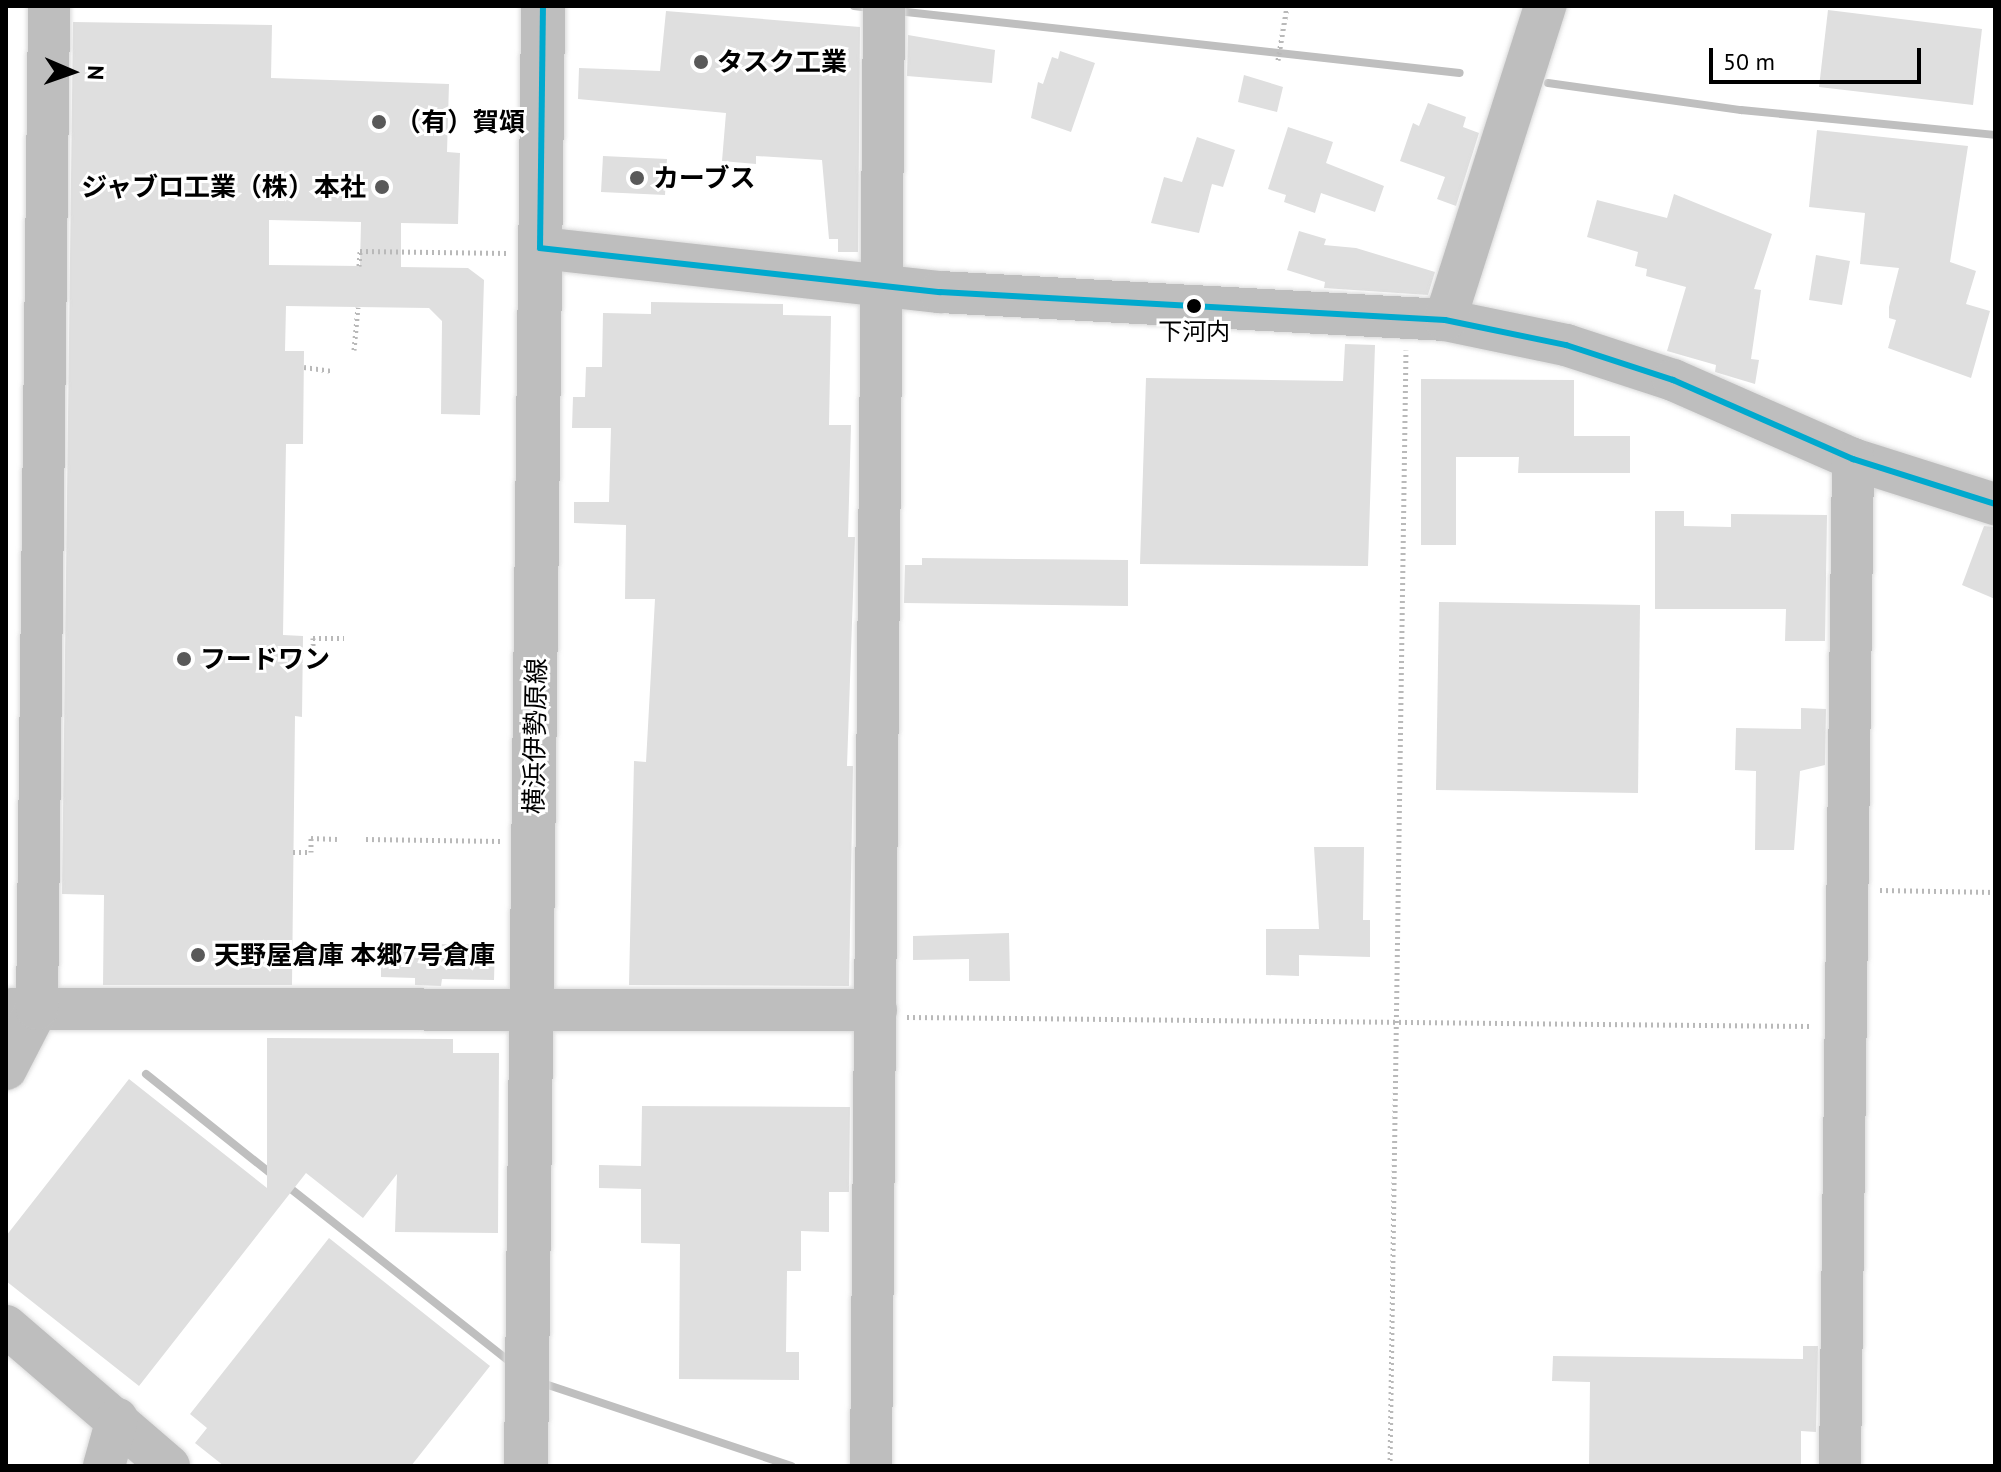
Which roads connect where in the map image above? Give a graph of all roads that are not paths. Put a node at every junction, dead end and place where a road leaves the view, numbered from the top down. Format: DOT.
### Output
graph roads {
  1 [pos="49,6"];
  2 [pos="543,6"];
  3 [pos="1545,6"];
  4 [pos="884,12"];
  5 [pos="530,250"];
  6 [pos="885,286"];
  7 [pos="1426,318"];
  8 [pos="1853,459"];
  9 [pos="1995,504"];
  10 [pos="22,1009"];
  11 [pos="533,1010"];
  12 [pos="876,1010"];
  13 [pos="6,1069"];
  14 [pos="6,1326"];
  15 [pos="117,1419"];
  16 [pos="104,1466"];
  17 [pos="169,1466"];
  18 [pos="526,1466"];
  19 [pos="871,1466"];
  20 [pos="1840,1466"];
  1 -- 10 [label="street"];
  2 -- 5 [label="main road, 横浜伊勢原線"];
  3 -- 7 [label="street"];
  4 -- 6 [label="street"];
  5 -- 6 [label="street"];
  5 -- 11 [label="main road, 横浜伊勢原線"];
  6 -- 7 [label="street"];
  6 -- 12 [label="street"];
  7 -- 8 [label="street"];
  8 -- 9 [label="street"];
  8 -- 20 [label="street"];
  10 -- 11 [label="street"];
  10 -- 13 [label="street"];
  11 -- 12 [label="street"];
  11 -- 18 [label="main road, 横浜伊勢原線"];
  12 -- 19 [label="street"];
  14 -- 15 [label="street"];
  15 -- 16 [label="street"];
  15 -- 17 [label="street"];
}
